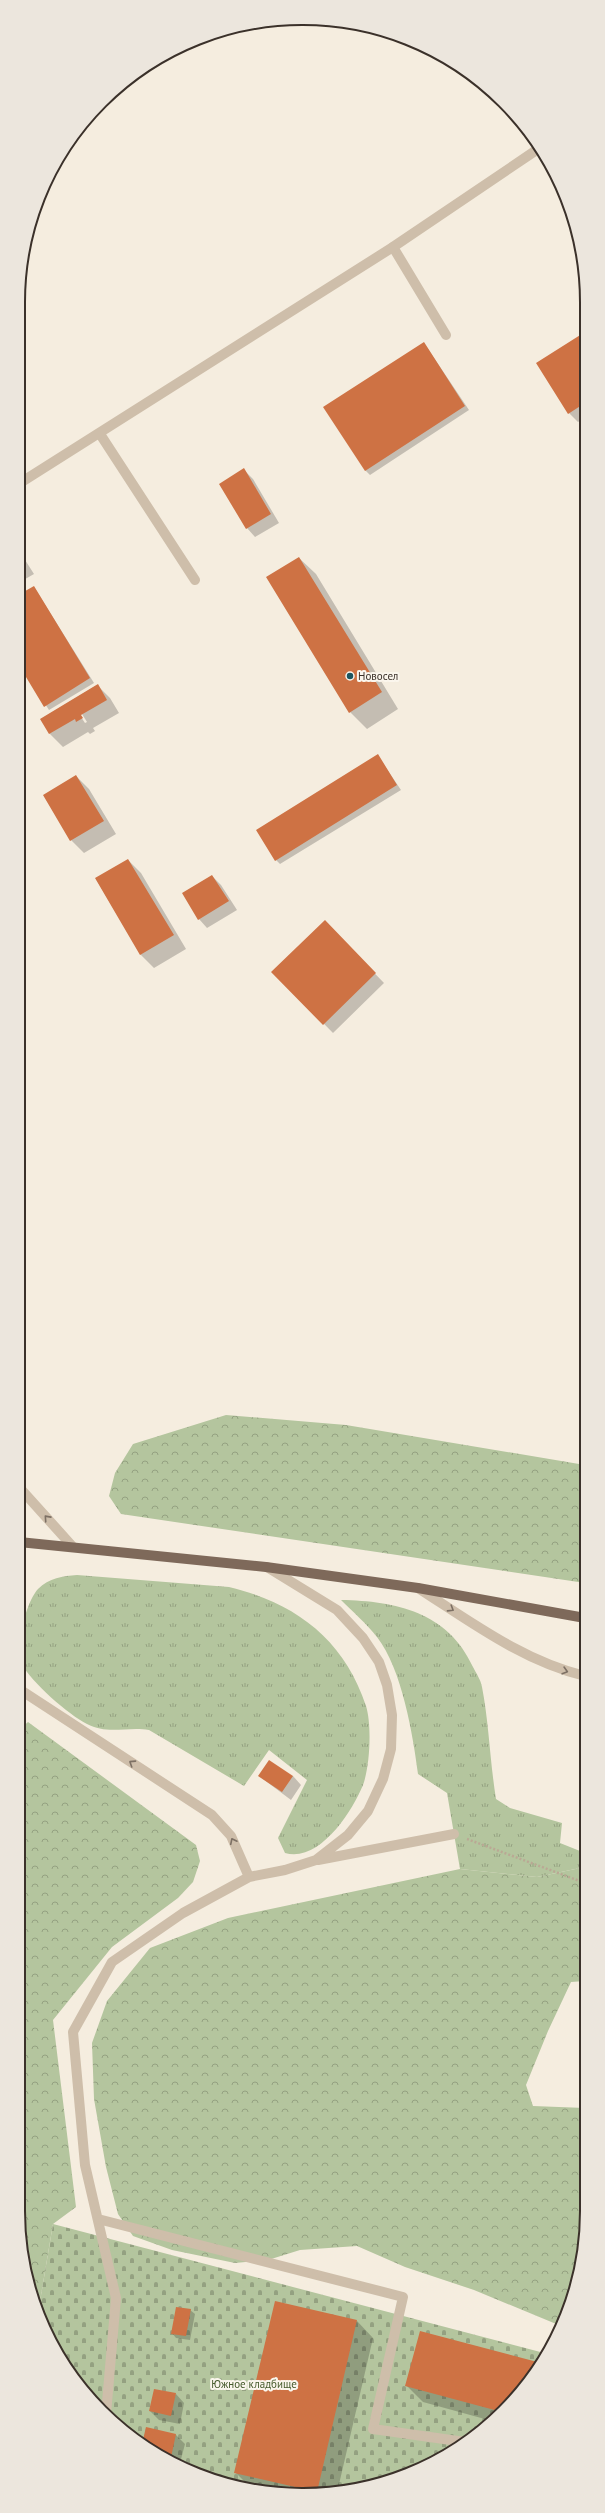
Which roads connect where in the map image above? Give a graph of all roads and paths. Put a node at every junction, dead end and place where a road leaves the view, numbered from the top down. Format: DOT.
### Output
graph roads {
  1 [pos="535,151"];
  2 [pos="393,247"];
  3 [pos="446,336"];
  4 [pos="100,434"];
  5 [pos="25,480"];
  6 [pos="195,580"];
  7 [pos="25,1494"];
  8 [pos="25,1543"];
  9 [pos="73,1547"];
  10 [pos="266,1567"];
  11 [pos="418,1588"];
  12 [pos="580,1617"];
  13 [pos="580,1675"];
  14 [pos="25,1693"];
  15 [pos="454,1834"];
  16 [pos="316,1860"];
  17 [pos="249,1877"];
  18 [pos="580,1881"];
  19 [pos="98,2219"];
  20 [pos="107,2407"];
  21 [pos="457,2441"];
  1 -- 2 [label="street"];
  2 -- 3 [label="street"];
  2 -- 4 [label="street"];
  4 -- 5 [label="street"];
  4 -- 6 [label="street"];
  9 -- 7 [label="street, one-way"];
  8 -- 9 [label="main road"];
  9 -- 10 [label="main road"];
  10 -- 11 [label="main road"];
  10 -- 16 [label="street"];
  11 -- 12 [label="main road"];
  11 -- 13 [label="street, one-way"];
  17 -- 14 [label="street, one-way"];
  15 -- 16 [label="street"];
  15 -- 18 [label="path"];
  16 -- 17 [label="street"];
  17 -- 19 [label="street"];
  19 -- 20 [label="street"];
  19 -- 21 [label="street"];
}
